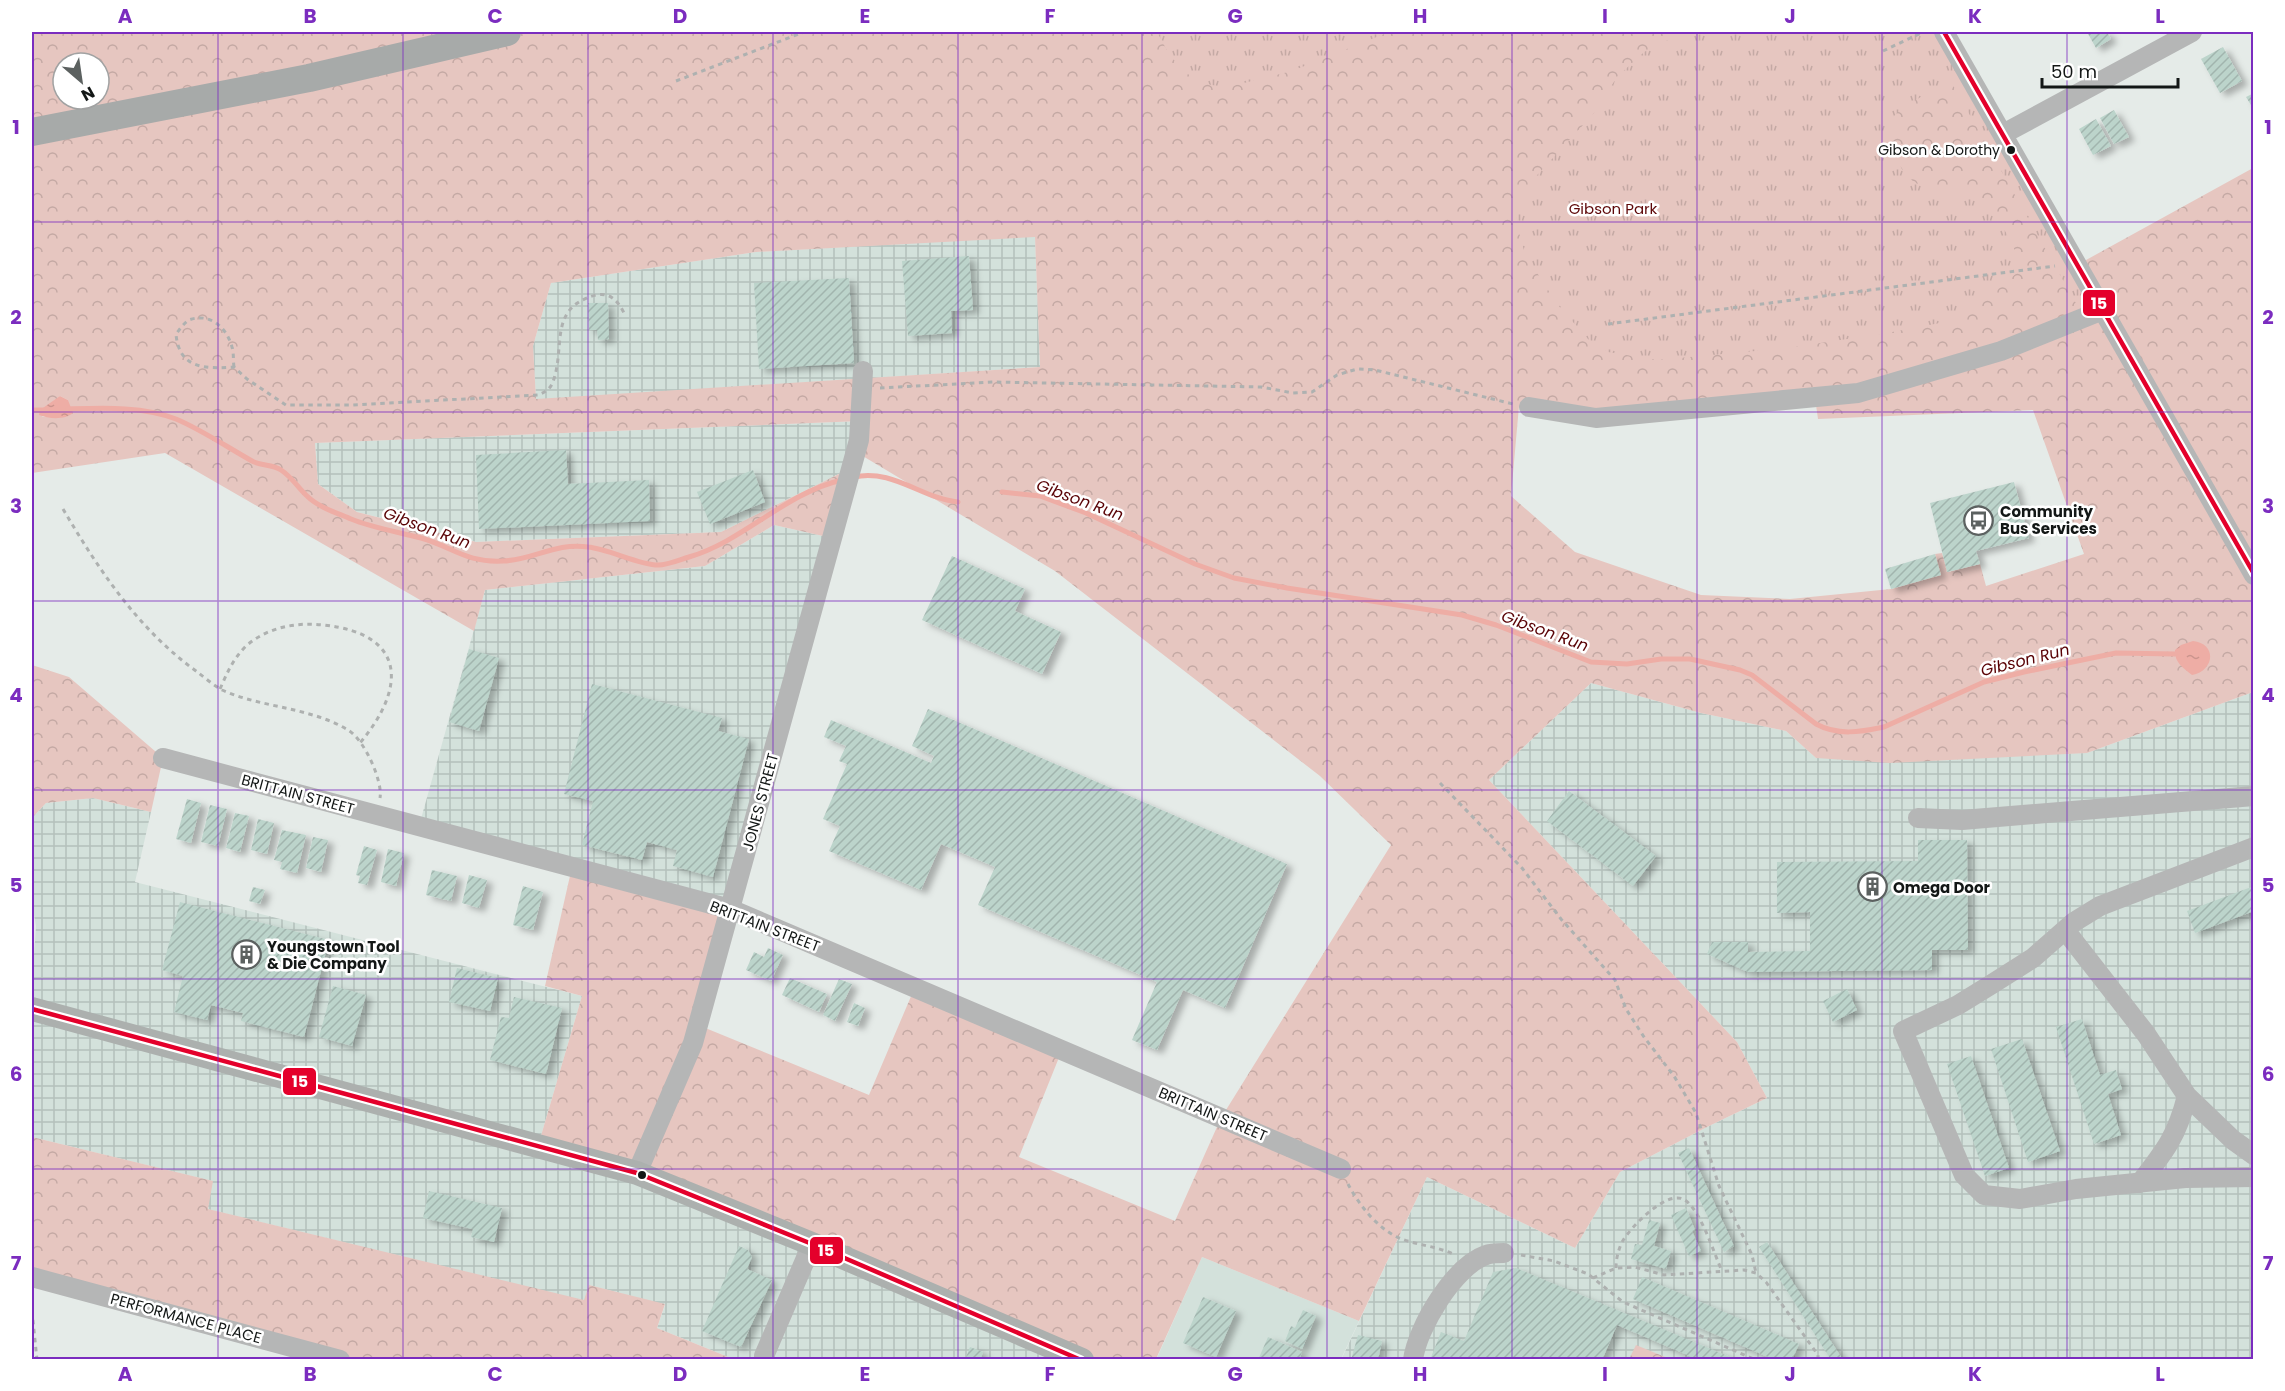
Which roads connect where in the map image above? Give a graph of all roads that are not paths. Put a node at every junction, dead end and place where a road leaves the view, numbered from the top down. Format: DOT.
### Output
graph roads {
  1 [pos="507,32"];
  2 [pos="1944,32"];
  3 [pos="2192,32"];
  4 [pos="32,132"];
  5 [pos="2002,134"];
  6 [pos="2103,310"];
  7 [pos="863,380"];
  8 [pos="1529,407"];
  9 [pos="2253,575"];
  10 [pos="163,758"];
  11 [pos="2253,796"];
  12 [pos="1918,818"];
  13 [pos="2253,847"];
  14 [pos="730,909"];
  15 [pos="2065,930"];
  16 [pos="32,1009"];
  17 [pos="2187,1096"];
  18 [pos="2253,1155"];
  19 [pos="1341,1169"];
  20 [pos="637,1173"];
  21 [pos="2253,1178"];
  22 [pos="2140,1183"];
  23 [pos="812,1244"];
  24 [pos="1504,1252"];
  25 [pos="32,1277"];
  26 [pos="764,1356"];
  27 [pos="339,1359"];
  28 [pos="1082,1359"];
  29 [pos="1413,1359"];
  1 -- 4 [label="highway"];
  2 -- 5 [label="street"];
  3 -- 5 [label="street"];
  5 -- 6 [label="street"];
  6 -- 8 [label="street"];
  6 -- 9 [label="street"];
  7 -- 14 [label="street, JONES STREET"];
  10 -- 14 [label="street, BRITTAIN STREET"];
  11 -- 12 [label="street"];
  13 -- 15 [label="street"];
  14 -- 19 [label="street, BRITTAIN STREET"];
  14 -- 20 [label="street, JONES STREET"];
  15 -- 17 [label="street"];
  15 -- 22 [label="street"];
  16 -- 20 [label="main road"];
  17 -- 18 [label="street"];
  17 -- 22 [label="street"];
  20 -- 23 [label="main road"];
  21 -- 22 [label="street"];
  23 -- 26 [label="street"];
  23 -- 28 [label="main road"];
  24 -- 29 [label="street"];
  25 -- 27 [label="street, PERFORMANCE PLACE"];
}
